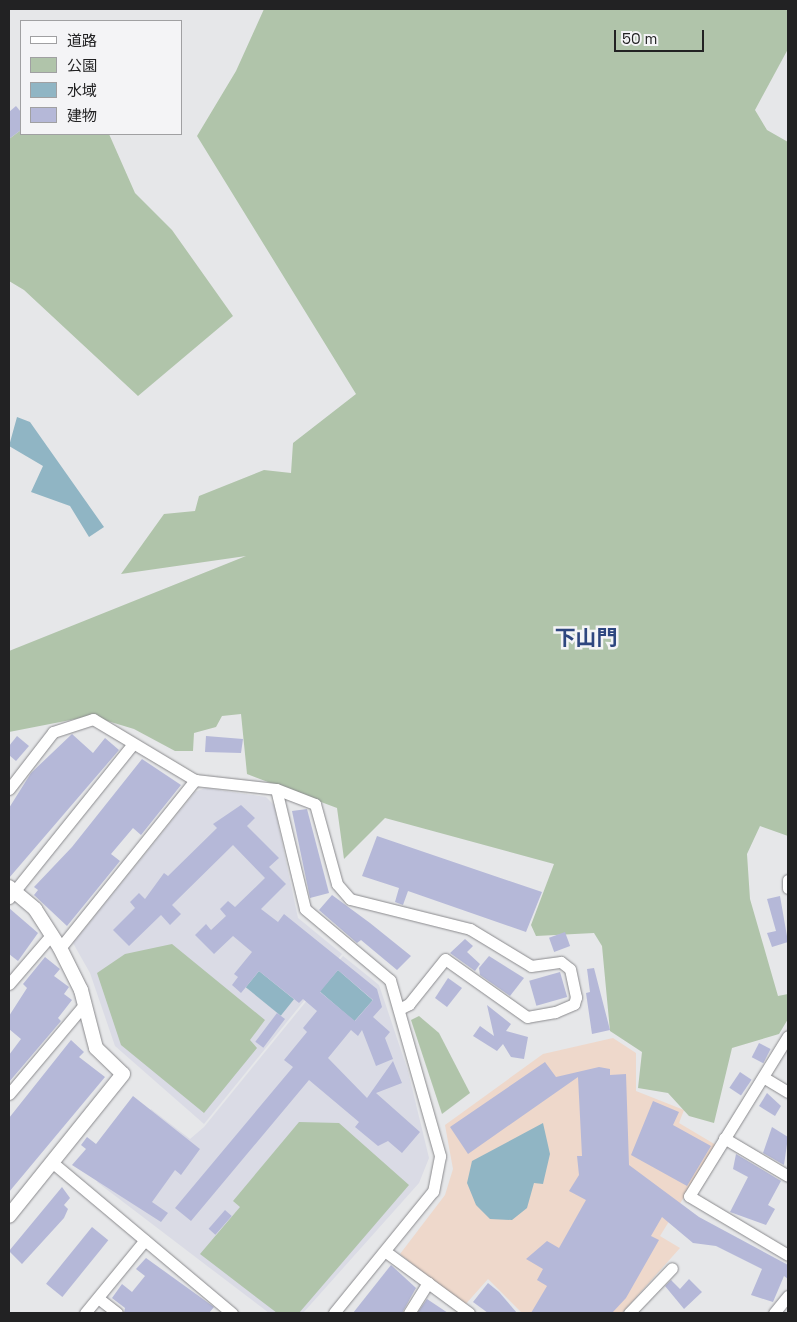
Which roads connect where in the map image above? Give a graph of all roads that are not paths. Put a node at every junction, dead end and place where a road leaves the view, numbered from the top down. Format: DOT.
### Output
graph roads {
  1 [pos="132,745"];
  2 [pos="195,780"];
  3 [pos="9,789"];
  4 [pos="276,789"];
  5 [pos="788,880"];
  6 [pos="788,888"];
  7 [pos="10,892"];
  8 [pos="52,934"];
  9 [pos="60,948"];
  10 [pos="9,984"];
  11 [pos="84,1005"];
  12 [pos="399,1009"];
  13 [pos="788,1036"];
  14 [pos="763,1077"];
  15 [pos="788,1092"];
  16 [pos="9,1094"];
  17 [pos="724,1138"];
  18 [pos="52,1163"];
  19 [pos="788,1176"];
  20 [pos="9,1216"];
  21 [pos="145,1240"];
  22 [pos="386,1252"];
  23 [pos="788,1255"];
  24 [pos="672,1268"];
  25 [pos="428,1283"];
  26 [pos="788,1296"];
  27 [pos="98,1298"];
  28 [pos="462,1311"];
  29 [pos="85,1313"];
  30 [pos="117,1313"];
  31 [pos="232,1313"];
  32 [pos="334,1313"];
  33 [pos="409,1313"];
  34 [pos="629,1313"];
  35 [pos="774,1313"];
  1 -- 2 [label="street"];
  1 -- 3 [label="street"];
  1 -- 7 [label="street"];
  2 -- 4 [label="street"];
  2 -- 9 [label="street"];
  4 -- 12 [label="street"];
  4 -- 12 [label="street"];
  5 -- 6 [label="street"];
  7 -- 8 [label="street"];
  8 -- 9 [label="street"];
  8 -- 10 [label="street"];
  9 -- 11 [label="street"];
  11 -- 16 [label="street"];
  11 -- 18 [label="street"];
  12 -- 22 [label="street"];
  13 -- 14 [label="street"];
  14 -- 15 [label="street"];
  14 -- 17 [label="street"];
  17 -- 19 [label="street"];
  17 -- 23 [label="street"];
  18 -- 20 [label="street"];
  18 -- 21 [label="street"];
  21 -- 27 [label="street"];
  21 -- 31 [label="street"];
  22 -- 25 [label="street"];
  22 -- 32 [label="street"];
  24 -- 34 [label="street"];
  25 -- 28 [label="street"];
  25 -- 33 [label="street"];
  26 -- 35 [label="street"];
  27 -- 29 [label="street"];
  27 -- 30 [label="street"];
}
